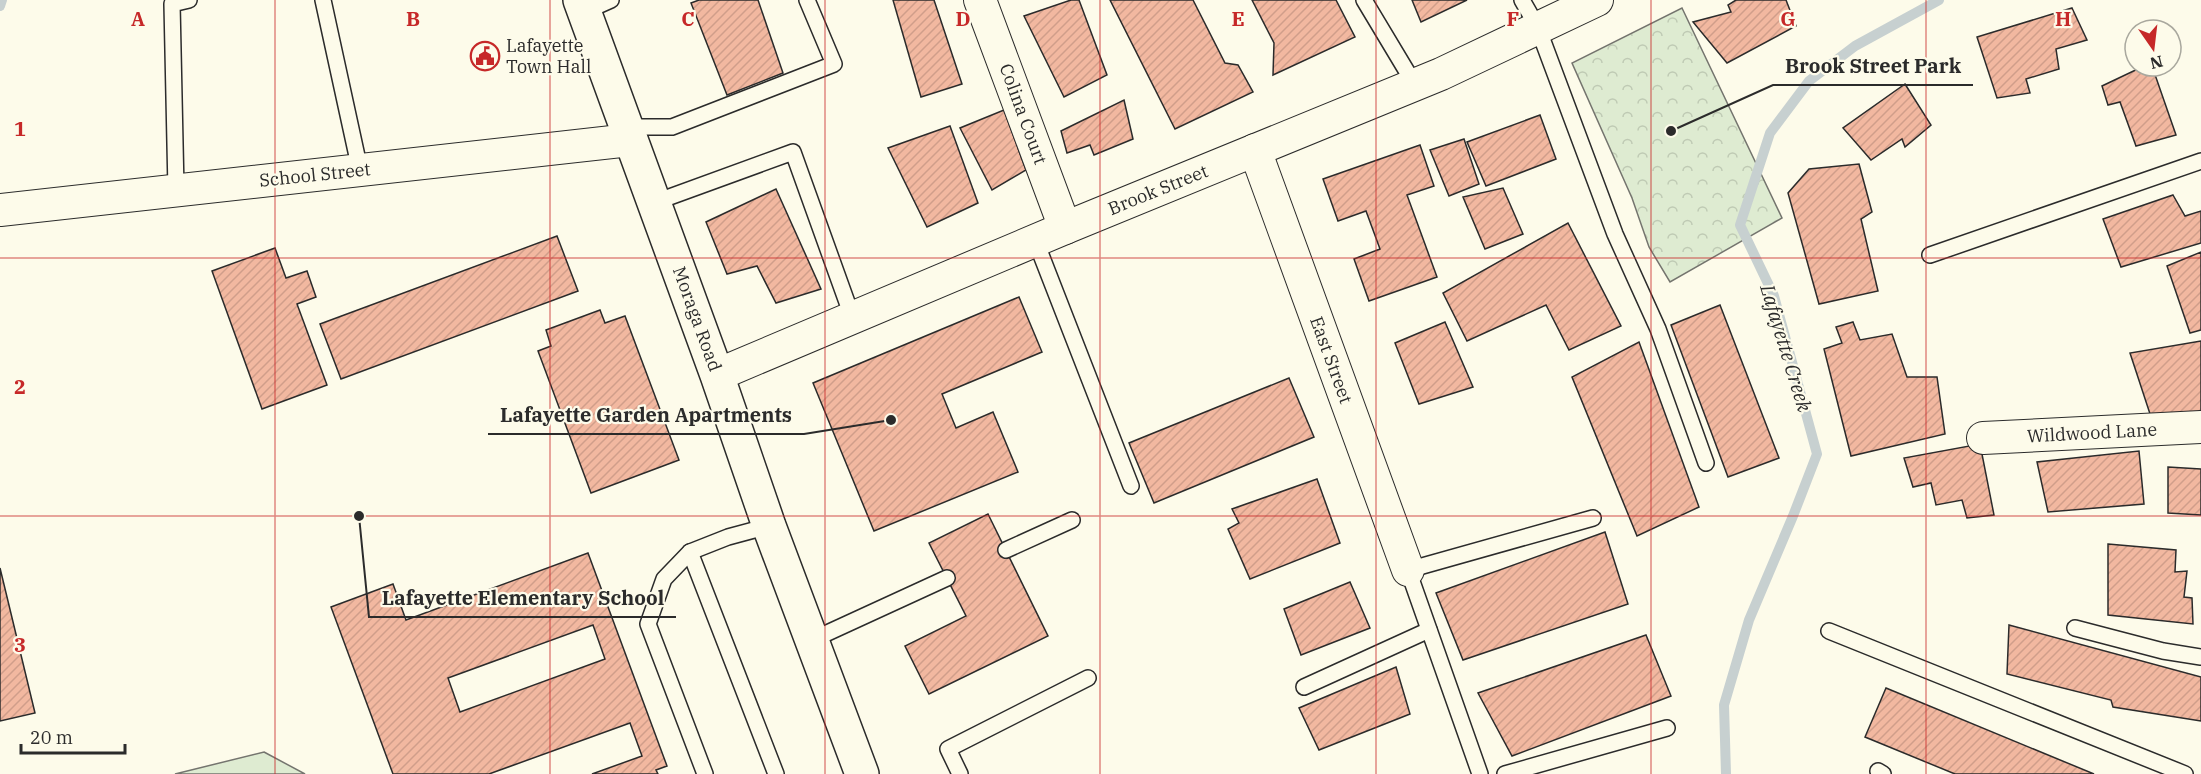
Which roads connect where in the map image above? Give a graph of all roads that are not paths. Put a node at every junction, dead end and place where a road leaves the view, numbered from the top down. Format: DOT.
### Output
graph roads {
  1 [pos="189,0"];
  2 [pos="323,0"];
  3 [pos="807,0"];
  4 [pos="980,0"];
  5 [pos="1364,0"];
  6 [pos="1522,0"];
  7 [pos="1597,0"];
  8 [pos="592,4"];
  9 [pos="1538,28"];
  10 [pos="1415,85"];
  11 [pos="628,133"];
  12 [pos="1255,150"];
  13 [pos="2201,160"];
  14 [pos="360,170"];
  15 [pos="176,190"];
  16 [pos="654,203"];
  17 [pos="0,210"];
  18 [pos="1065,228"];
  19 [pos="1036,242"];
  20 [pos="1930,255"];
  21 [pos="853,319"];
  22 [pos="717,375"];
  23 [pos="2201,427"];
  24 [pos="1983,438"];
  25 [pos="1706,463"];
  26 [pos="1131,486"];
  27 [pos="1593,518"];
  28 [pos="1072,519"];
  29 [pos="769,526"];
  30 [pos="1006,550"];
  31 [pos="690,552"];
  32 [pos="1408,570"];
  33 [pos="946,578"];
  34 [pos="2075,628"];
  35 [pos="1429,630"];
  36 [pos="1829,631"];
  37 [pos="812,640"];
  38 [pos="2201,657"];
  39 [pos="1088,678"];
  40 [pos="1304,687"];
  41 [pos="1666,728"];
  42 [pos="705,774"];
  43 [pos="776,774"];
  44 [pos="862,774"];
  45 [pos="960,774"];
  46 [pos="1480,774"];
  47 [pos="1505,774"];
  48 [pos="2185,774"];
  1 -- 15 [label="lane"];
  2 -- 14 [label="lane"];
  3 -- 11 [label="lane"];
  4 -- 18 [label="street, Colina Court"];
  5 -- 10 [label="lane"];
  6 -- 9 [label="lane"];
  7 -- 9 [label="street, Brook Street"];
  8 -- 11 [label="main road, Moraga Road"];
  9 -- 10 [label="street, Brook Street"];
  9 -- 25 [label="lane"];
  10 -- 12 [label="street, Brook Street"];
  11 -- 14 [label="street, School Street"];
  11 -- 16 [label="main road, Moraga Road"];
  12 -- 18 [label="street, Brook Street"];
  12 -- 32 [label="street, East Street"];
  13 -- 20 [label="lane"];
  14 -- 15 [label="street, School Street"];
  15 -- 17 [label="street, School Street"];
  16 -- 21 [label="lane"];
  16 -- 22 [label="main road, Moraga Road"];
  18 -- 19 [label="street, Brook Street"];
  19 -- 21 [label="street, Brook Street"];
  19 -- 26 [label="lane"];
  21 -- 22 [label="street, Brook Street"];
  22 -- 29 [label="main road, Moraga Road"];
  23 -- 24 [label="street, Wildwood Lane"];
  27 -- 32 [label="lane"];
  28 -- 30 [label="lane"];
  29 -- 31 [label="lane"];
  29 -- 37 [label="main road, Moraga Road"];
  31 -- 42 [label="lane"];
  31 -- 43 [label="lane"];
  32 -- 35 [label="lane"];
  33 -- 37 [label="lane"];
  34 -- 38 [label="lane"];
  35 -- 40 [label="lane"];
  35 -- 46 [label="lane"];
  36 -- 48 [label="lane"];
  37 -- 44 [label="main road, Moraga Road"];
  39 -- 45 [label="lane"];
  41 -- 47 [label="lane"];
}
